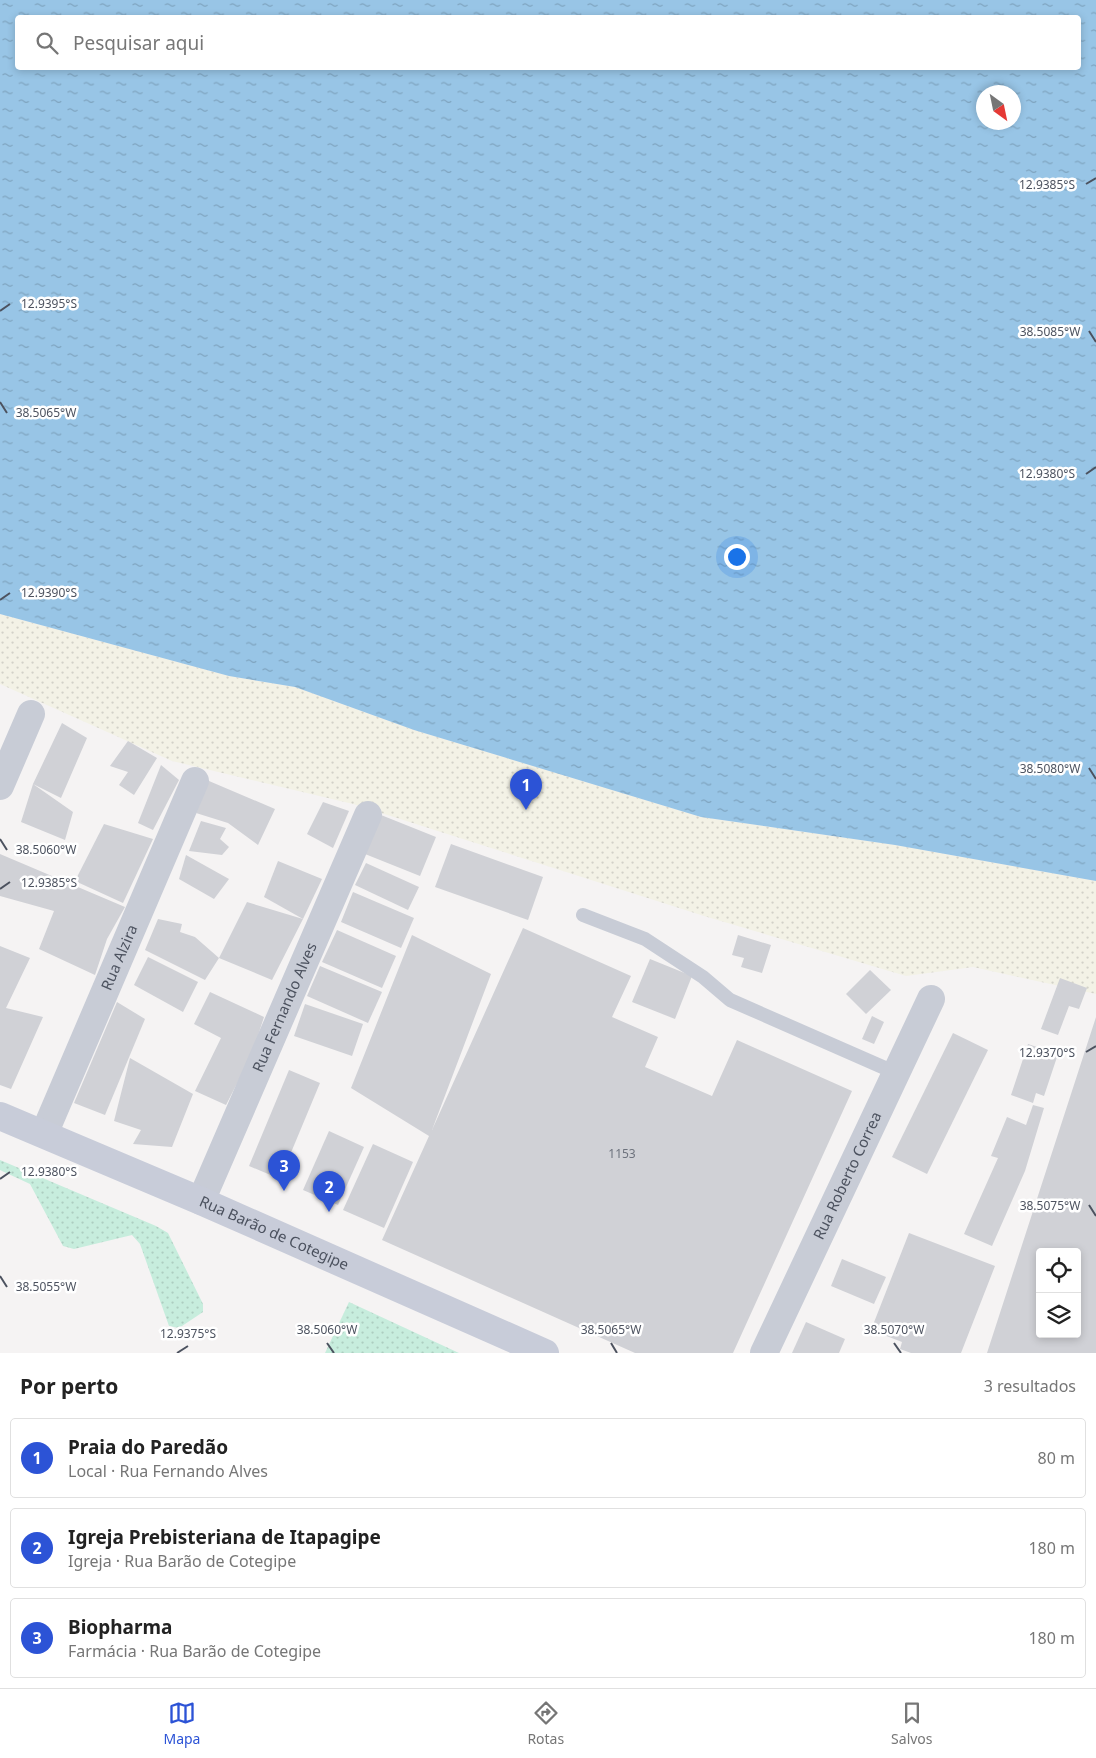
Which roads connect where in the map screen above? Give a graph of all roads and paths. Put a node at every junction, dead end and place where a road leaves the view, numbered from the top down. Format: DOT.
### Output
graph roads {
  1 [pos="31,714"];
  2 [pos="195,781"];
  3 [pos="0,786"];
  4 [pos="368,814"];
  5 [pos="583,915"];
  6 [pos="931,999"];
  7 [pos="894,1072"];
  8 [pos="0,1116"];
  9 [pos="44,1134"];
  10 [pos="201,1201"];
  11 [pos="545,1353"];
  12 [pos="764,1353"];
  1 -- 3 [label="street"];
  2 -- 9 [label="street, Rua Alzira"];
  4 -- 10 [label="street, Rua Fernando Alves"];
  5 -- 7 [label="lane"];
  6 -- 7 [label="street, Rua Roberto Correa"];
  7 -- 12 [label="street, Rua Roberto Correa"];
  8 -- 9 [label="main road, Rua Barão de Cotegipe"];
  9 -- 10 [label="main road, Rua Barão de Cotegipe"];
  10 -- 11 [label="main road, Rua Barão de Cotegipe"];
}
